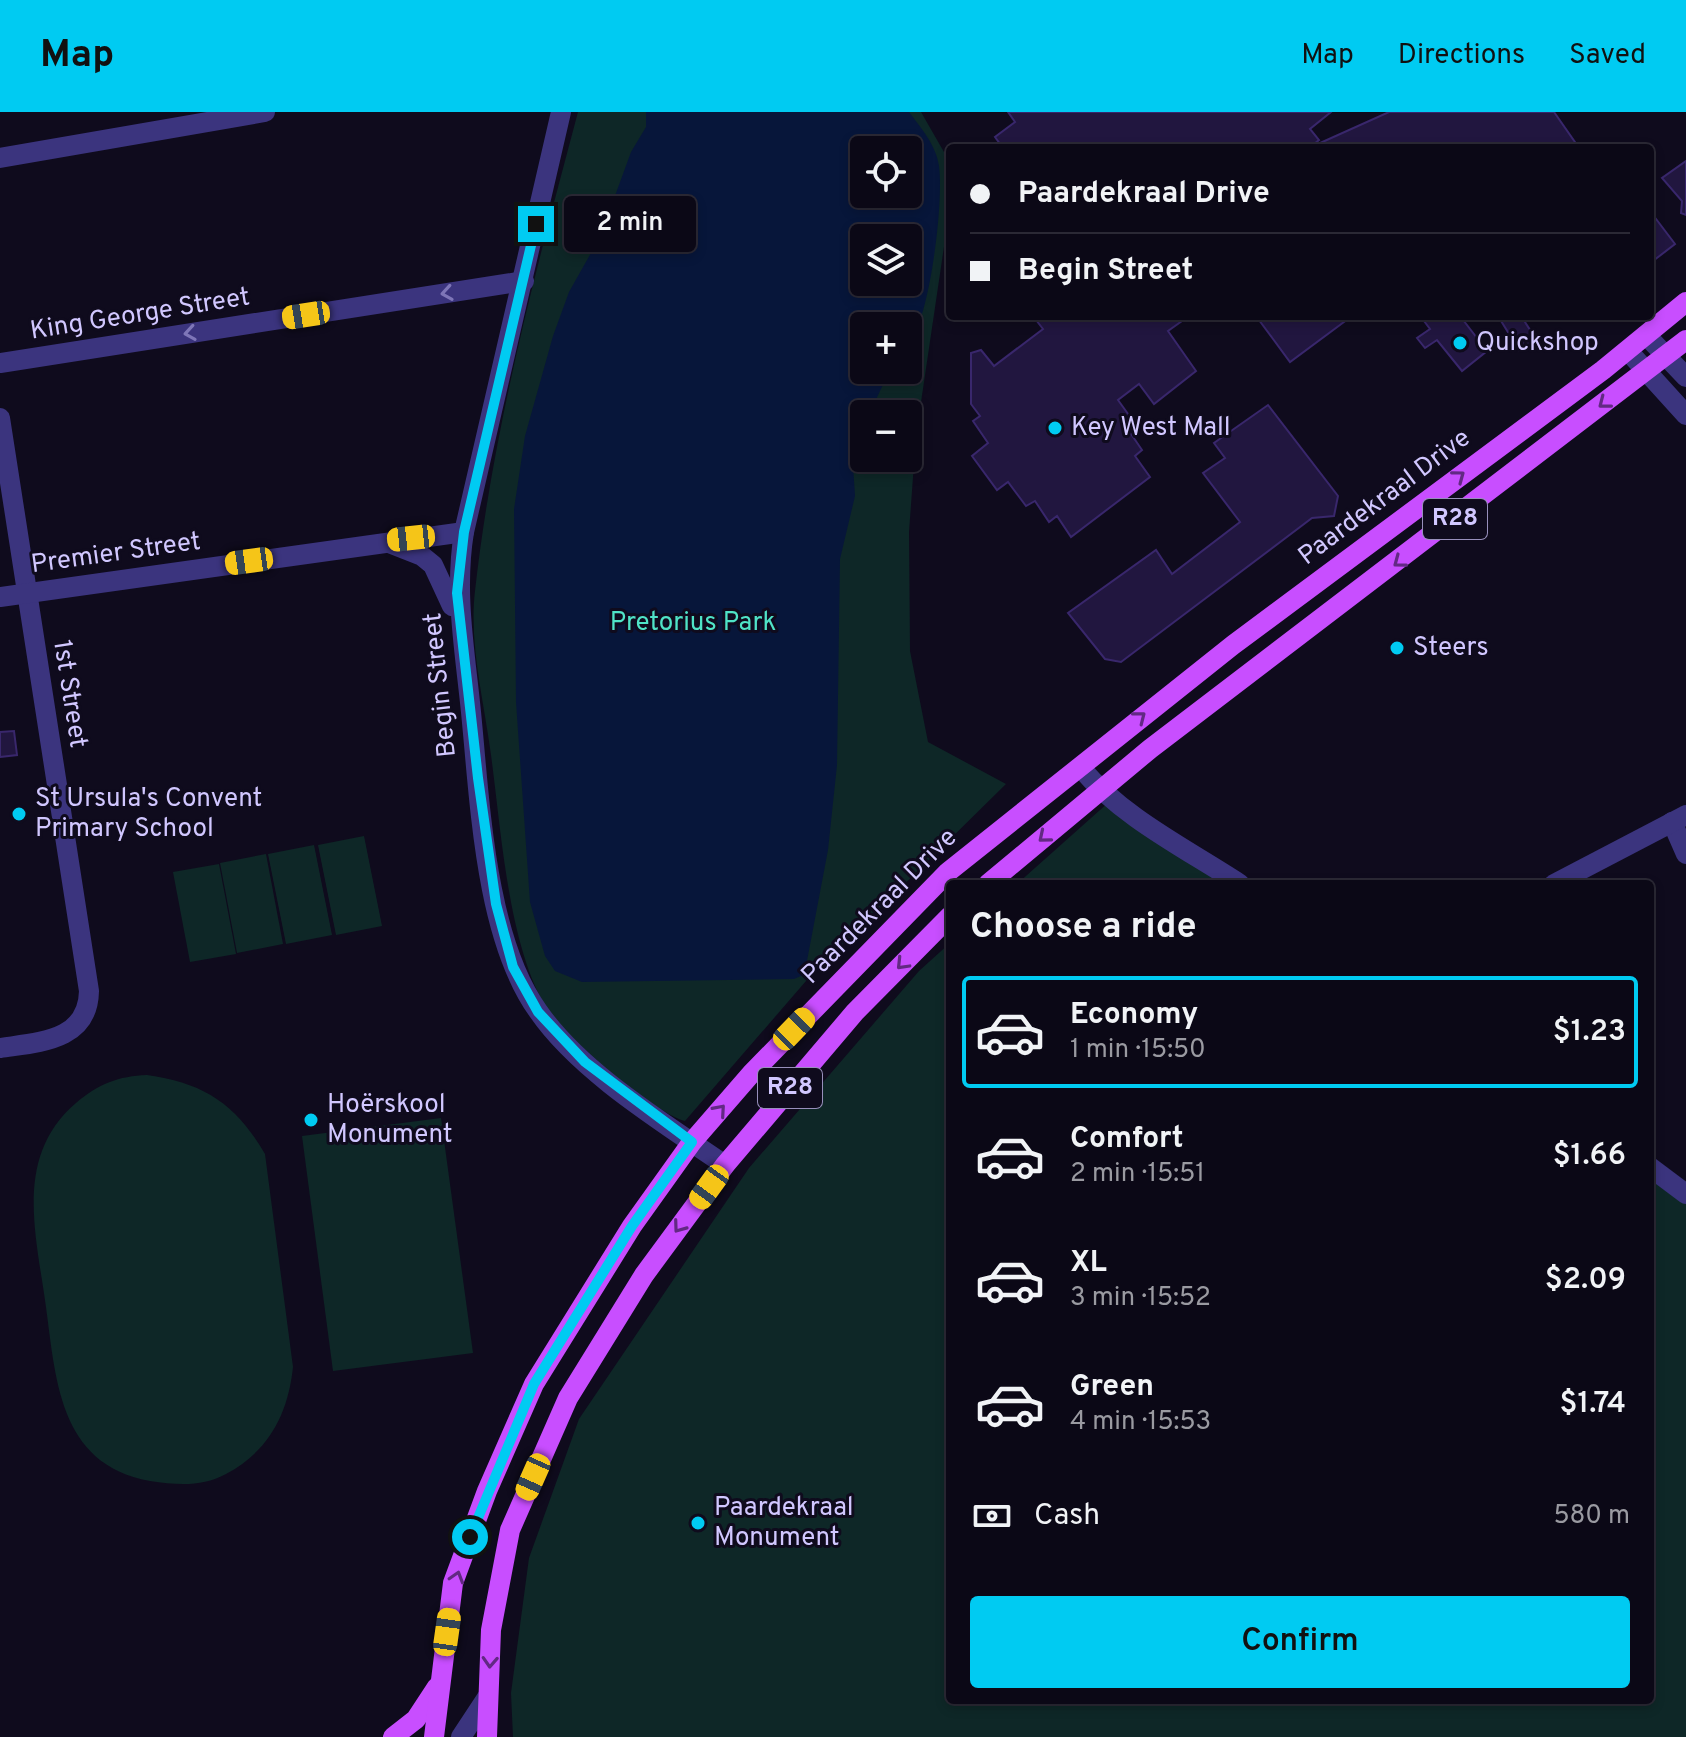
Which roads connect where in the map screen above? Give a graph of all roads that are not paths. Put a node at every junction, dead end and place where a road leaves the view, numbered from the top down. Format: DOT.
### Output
graph roads {
  1 [pos="265,112"];
  2 [pos="561,112"];
  3 [pos="0,158"];
  4 [pos="524,281"];
  5 [pos="1686,302"];
  6 [pos="1646,335"];
  7 [pos="1686,340"];
  8 [pos="1628,351"];
  9 [pos="1667,356"];
  10 [pos="0,363"];
  11 [pos="1645,371"];
  12 [pos="1686,377"];
  13 [pos="1686,415"];
  14 [pos="0,418"];
  15 [pos="464,532"];
  16 [pos="383,541"];
  17 [pos="27,593"];
  18 [pos="0,597"];
  19 [pos="461,620"];
  20 [pos="1081,768"];
  21 [pos="1099,790"];
  22 [pos="1679,819"];
  23 [pos="1686,854"];
  24 [pos="993,880"];
  25 [pos="1234,880"];
  26 [pos="1562,880"];
  27 [pos="946,920"];
  28 [pos="0,1048"];
  29 [pos="692,1142"];
  30 [pos="725,1165"];
  31 [pos="1654,1170"];
  32 [pos="1686,1194"];
  33 [pos="440,1681"];
  34 [pos="488,1696"];
  35 [pos="393,1737"];
  36 [pos="434,1737"];
  37 [pos="461,1737"];
  38 [pos="487,1737"];
  1 -- 3 [label="street"];
  2 -- 4 [label="street, Begin Street"];
  4 -- 10 [label="street, King George Street, one-way"];
  4 -- 15 [label="street, Begin Street"];
  5 -- 6 [label="main road, Paardekraal Drive / R28"];
  6 -- 8 [label="main road, Paardekraal Drive / R28"];
  6 -- 9 [label="street"];
  7 -- 9 [label="main road, R28"];
  8 -- 11 [label="street"];
  20 -- 8 [label="main road, Paardekraal Drive / R28, one-way"];
  9 -- 11 [label="main road, R28"];
  9 -- 12 [label="street"];
  11 -- 13 [label="street"];
  11 -- 21 [label="main road, R28, one-way"];
  14 -- 17 [label="street, 1st Street"];
  15 -- 16 [label="street, Premier Street"];
  15 -- 19 [label="street, Begin Street"];
  16 -- 17 [label="street, Premier Street"];
  16 -- 19 [label="street"];
  17 -- 18 [label="street, Premier Street"];
  17 -- 28 [label="street, 1st Street"];
  19 -- 29 [label="street, Begin Street"];
  20 -- 21 [label="street"];
  29 -- 20 [label="main road, Paardekraal Drive / R28, one-way"];
  21 -- 24 [label="main road, R28, one-way"];
  21 -- 25 [label="street"];
  22 -- 23 [label="street"];
  22 -- 26 [label="street"];
  27 -- 30 [label="main road, R28, one-way"];
  29 -- 30 [label="street, Begin Street"];
  33 -- 29 [label="main road, Paardekraal Drive / R28, one-way"];
  30 -- 34 [label="main road, R28, one-way"];
  31 -- 32 [label="street"];
  33 -- 35 [label="main road"];
  33 -- 36 [label="main road, Paardekraal Drive / R28"];
  34 -- 37 [label="street"];
  34 -- 38 [label="main road, R28"];
}
